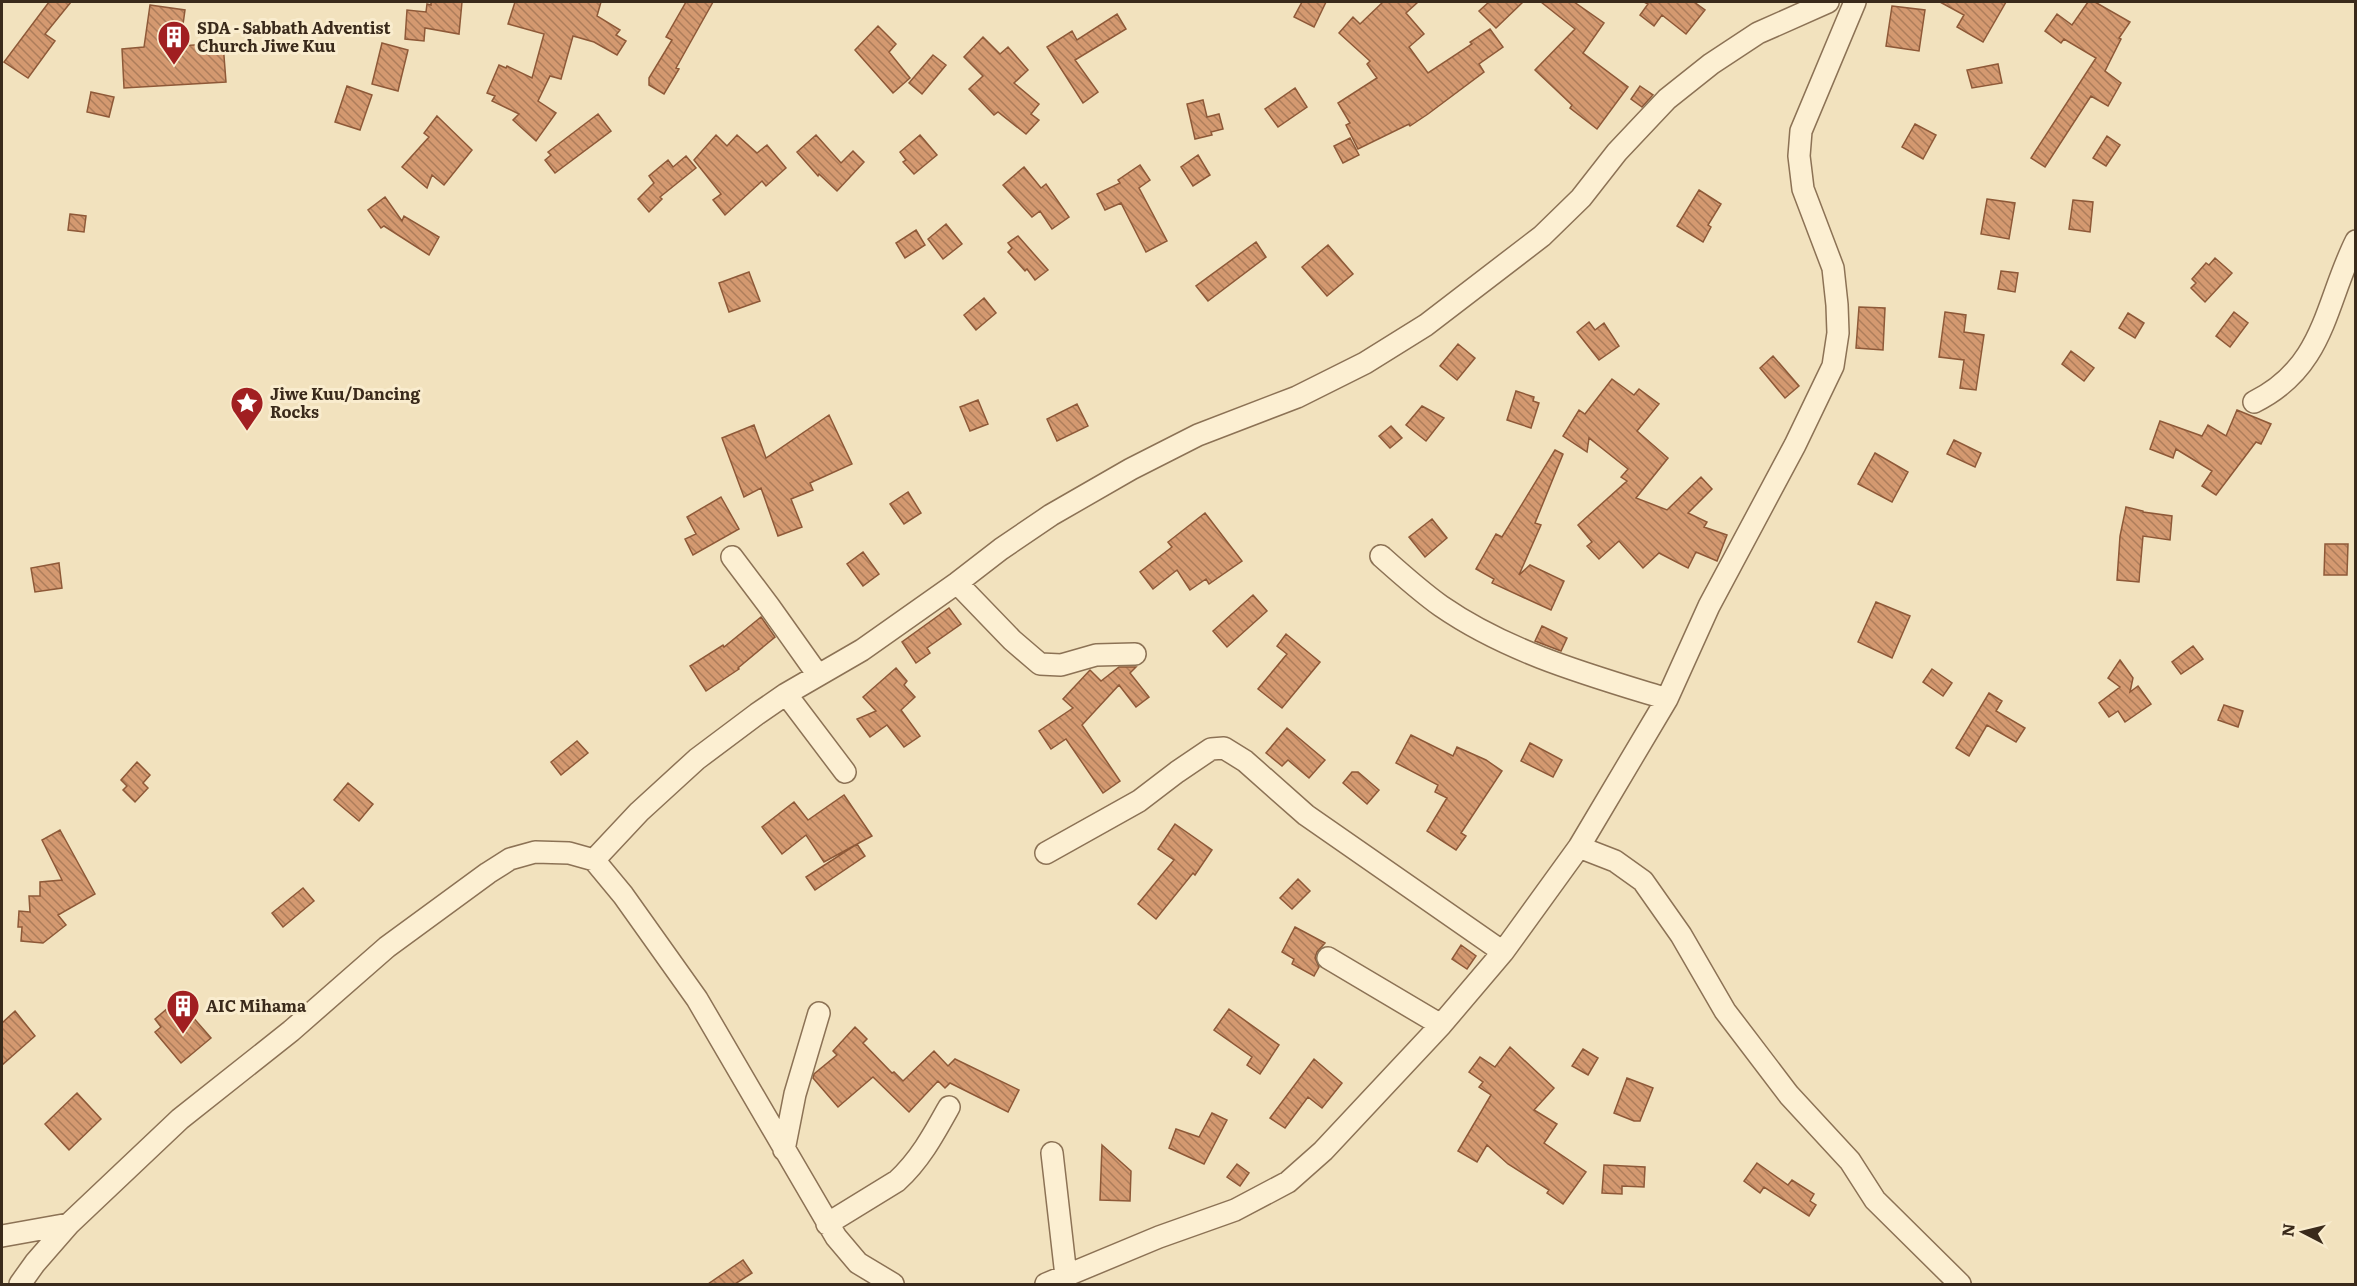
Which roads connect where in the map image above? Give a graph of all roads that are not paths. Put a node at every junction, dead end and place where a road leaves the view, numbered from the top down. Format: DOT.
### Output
graph roads {
  1 [pos="1828,2"];
  2 [pos="1855,2"];
  3 [pos="2355,241"];
  4 [pos="2254,402"];
  5 [pos="1381,556"];
  6 [pos="732,557"];
  7 [pos="957,583"];
  8 [pos="1135,654"];
  9 [pos="818,675"];
  10 [pos="786,694"];
  11 [pos="1667,699"];
  12 [pos="845,772"];
  13 [pos="1579,847"];
  14 [pos="1046,853"];
  15 [pos="594,860"];
  16 [pos="1503,952"];
  17 [pos="1328,958"];
  18 [pos="819,1013"];
  19 [pos="1441,1025"];
  20 [pos="949,1107"];
  21 [pos="784,1150"];
  22 [pos="1052,1153"];
  23 [pos="69,1224"];
  24 [pos="827,1224"];
  25 [pos="2,1236"];
  26 [pos="1066,1276"];
  27 [pos="20,1284"];
  28 [pos="893,1284"];
  29 [pos="1046,1284"];
  30 [pos="1960,1284"];
  1 -- 7 [label="street"];
  2 -- 11 [label="street"];
  3 -- 4 [label="street"];
  5 -- 11 [label="street"];
  6 -- 9 [label="street"];
  7 -- 8 [label="street"];
  7 -- 9 [label="street"];
  9 -- 10 [label="street"];
  10 -- 12 [label="street"];
  10 -- 15 [label="street"];
  11 -- 13 [label="street"];
  13 -- 16 [label="street"];
  13 -- 30 [label="street"];
  14 -- 16 [label="street"];
  15 -- 21 [label="street"];
  15 -- 23 [label="street"];
  16 -- 19 [label="street"];
  17 -- 19 [label="street"];
  18 -- 21 [label="street"];
  19 -- 26 [label="street"];
  20 -- 24 [label="street"];
  21 -- 24 [label="street"];
  22 -- 26 [label="street"];
  23 -- 25 [label="street"];
  23 -- 27 [label="street"];
  24 -- 28 [label="street"];
  26 -- 29 [label="street"];
}
